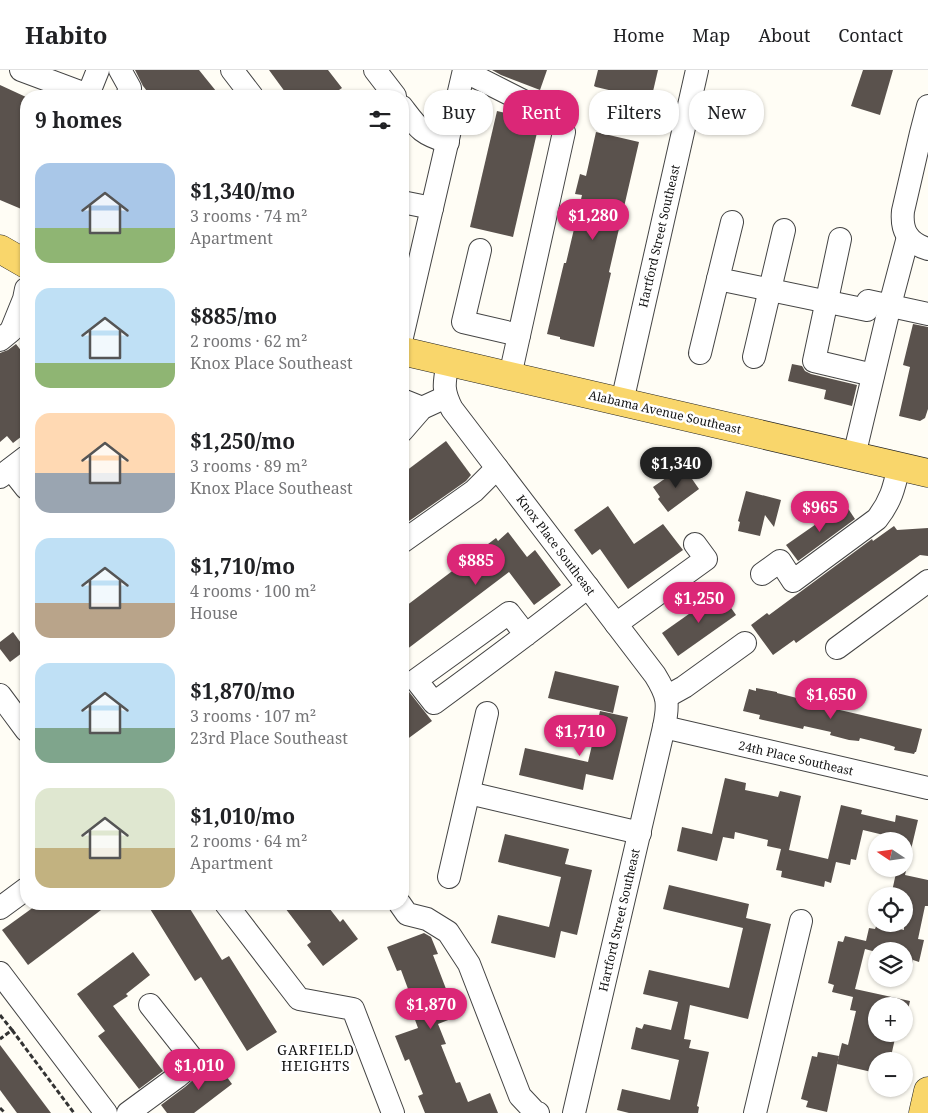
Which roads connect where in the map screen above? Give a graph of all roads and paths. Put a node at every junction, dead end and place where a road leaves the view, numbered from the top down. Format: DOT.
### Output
graph roads {
  1 [pos="21,70"];
  2 [pos="98,70"];
  3 [pos="120,70"];
  4 [pos="232,70"];
  5 [pos="375,70"];
  6 [pos="464,70"];
  7 [pos="697,70"];
  8 [pos="75,90"];
  9 [pos="90,90"];
  10 [pos="129,90"];
  11 [pos="247,90"];
  12 [pos="390,90"];
  13 [pos="928,106"];
  14 [pos="409,116"];
  15 [pos="448,142"];
  16 [pos="409,203"];
  17 [pos="432,208"];
  18 [pos="732,222"];
  19 [pos="784,230"];
  20 [pos="908,237"];
  21 [pos="840,239"];
  22 [pos="0,249"];
  23 [pos="928,249"];
  24 [pos="480,250"];
  25 [pos="19,271"];
  26 [pos="718,279"];
  27 [pos="770,290"];
  28 [pos="826,302"];
  29 [pos="890,305"];
  30 [pos="409,307"];
  31 [pos="20,309"];
  32 [pos="928,314"];
  33 [pos="519,335"];
  34 [pos="0,340"];
  35 [pos="700,353"];
  36 [pos="409,354"];
  37 [pos="754,358"];
  38 [pos="448,362"];
  39 [pos="873,375"];
  40 [pos="510,376"];
  41 [pos="446,397"];
  42 [pos="622,402"];
  43 [pos="412,404"];
  44 [pos="854,456"];
  45 [pos="899,466"];
  46 [pos="12,468"];
  47 [pos="497,468"];
  48 [pos="928,473"];
  49 [pos="20,479"];
  50 [pos="409,537"];
  51 [pos="694,544"];
  52 [pos="762,574"];
  53 [pos="928,580"];
  54 [pos="588,587"];
  55 [pos="616,624"];
  56 [pos="526,635"];
  57 [pos="745,643"];
  58 [pos="837,648"];
  59 [pos="0,695"];
  60 [pos="666,697"];
  61 [pos="487,713"];
  62 [pos="20,722"];
  63 [pos="664,727"];
  64 [pos="928,788"];
  65 [pos="469,793"];
  66 [pos="640,833"];
  67 [pos="450,877"];
  68 [pos="20,893"];
  69 [pos="0,908"];
  70 [pos="231,910"];
  71 [pos="404,910"];
  72 [pos="801,922"];
  73 [pos="0,973"];
  74 [pos="150,1005"];
  75 [pos="0,1015"];
  76 [pos="12,1030"];
  77 [pos="0,1039"];
  78 [pos="928,1091"];
  79 [pos="0,1108"];
  80 [pos="5,1113"];
  81 [pos="74,1113"];
  82 [pos="106,1113"];
  83 [pos="128,1113"];
  84 [pos="393,1113"];
  85 [pos="538,1113"];
  86 [pos="574,1113"];
  87 [pos="755,1113"];
  88 [pos="923,1113"];
  1 -- 8 [label="street"];
  2 -- 9 [label="street"];
  3 -- 10 [label="street"];
  4 -- 11 [label="street"];
  5 -- 12 [label="street"];
  6 -- 15 [label="street"];
  6 -- 33 [label="street"];
  7 -- 42 [label="street, Hartford Street Southeast"];
  13 -- 20 [label="street"];
  14 -- 15 [label="street"];
  15 -- 17 [label="street"];
  16 -- 17 [label="street"];
  17 -- 30 [label="street"];
  18 -- 26 [label="street"];
  19 -- 27 [label="street"];
  20 -- 23 [label="street"];
  20 -- 29 [label="street"];
  21 -- 28 [label="street"];
  22 -- 25 [label="main road"];
  24 -- 33 [label="street"];
  26 -- 27 [label="street"];
  26 -- 35 [label="street"];
  27 -- 28 [label="street"];
  27 -- 37 [label="street"];
  28 -- 29 [label="street"];
  28 -- 39 [label="street"];
  29 -- 32 [label="street"];
  29 -- 39 [label="street"];
  31 -- 34 [label="street"];
  33 -- 40 [label="street"];
  36 -- 38 [label="main road, Alabama Avenue Southeast"];
  38 -- 40 [label="main road, Alabama Avenue Southeast"];
  38 -- 41 [label="street"];
  39 -- 44 [label="street"];
  40 -- 42 [label="main road, Alabama Avenue Southeast"];
  41 -- 43 [label="street"];
  41 -- 47 [label="street, Knox Place Southeast"];
  42 -- 44 [label="main road, Alabama Avenue Southeast"];
  44 -- 45 [label="main road, Alabama Avenue Southeast"];
  45 -- 48 [label="main road, Alabama Avenue Southeast"];
  45 -- 52 [label="street"];
  46 -- 49 [label="street"];
  47 -- 50 [label="street"];
  47 -- 54 [label="street, Knox Place Southeast"];
  51 -- 55 [label="street"];
  53 -- 58 [label="street"];
  54 -- 55 [label="street, Knox Place Southeast"];
  54 -- 56 [label="street"];
  55 -- 60 [label="street, Knox Place Southeast"];
  56 -- 56 [label="street"];
  57 -- 60 [label="street"];
  59 -- 62 [label="street"];
  60 -- 63 [label="street, Knox Place Southeast"];
  61 -- 65 [label="street"];
  63 -- 64 [label="street, 24th Place Southeast"];
  63 -- 66 [label="street, Hartford Street Southeast"];
  65 -- 66 [label="street"];
  65 -- 67 [label="street"];
  66 -- 86 [label="street, Hartford Street Southeast"];
  68 -- 69 [label="street"];
  70 -- 84 [label="street"];
  71 -- 85 [label="street"];
  72 -- 87 [label="street"];
  73 -- 82 [label="street"];
  74 -- 83 [label="street"];
  75 -- 76 [label="path"];
  76 -- 77 [label="path"];
  76 -- 81 [label="path"];
  78 -- 88 [label="main road"];
  79 -- 80 [label="path"];
}
